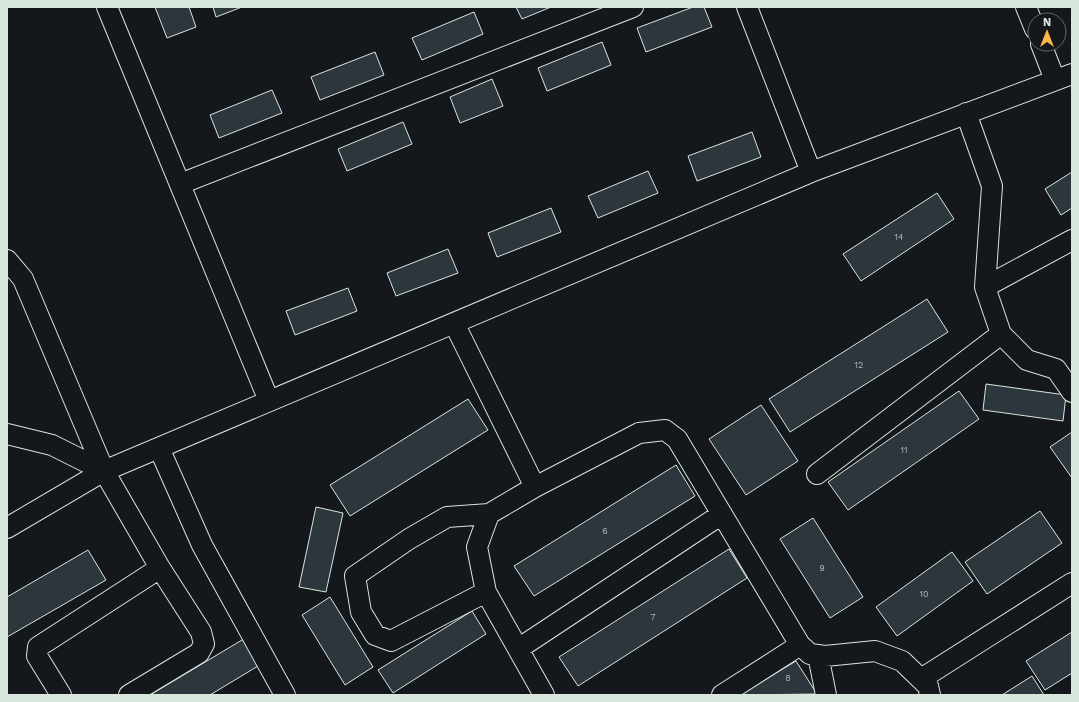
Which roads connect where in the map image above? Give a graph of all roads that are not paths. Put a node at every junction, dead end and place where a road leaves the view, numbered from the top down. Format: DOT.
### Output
graph roads {
  1 [pos="108,7"];
  2 [pos="633,7"];
  3 [pos="747,7"];
  4 [pos="1046,52"];
  5 [pos="1063,77"];
  6 [pos="966,113"];
  7 [pos="811,172"];
  8 [pos="180,184"];
  9 [pos="1072,240"];
  10 [pos="7,260"];
  11 [pos="985,287"];
  12 [pos="454,323"];
  13 [pos="1001,334"];
  14 [pos="1072,392"];
  15 [pos="269,401"];
  16 [pos="7,434"];
  17 [pos="159,448"];
  18 [pos="104,471"];
  19 [pos="817,474"];
  20 [pos="535,487"];
  21 [pos="489,514"];
  22 [pos="722,514"];
  23 [pos="7,528"];
  24 [pos="160,568"];
  25 [pos="1072,583"];
  26 [pos="486,592"];
  27 [pos="800,645"];
  28 [pos="518,649"];
  29 [pos="818,655"];
  30 [pos="925,687"];
  31 [pos="61,695"];
  32 [pos="129,695"];
  33 [pos="286,695"];
  34 [pos="544,695"];
  35 [pos="722,695"];
  36 [pos="826,695"];
  1 -- 8 [label="street"];
  2 -- 8 [label="street"];
  3 -- 7 [label="street"];
  4 -- 5 [label="street"];
  5 -- 6 [label="street"];
  6 -- 7 [label="street"];
  6 -- 11 [label="street"];
  7 -- 12 [label="street"];
  8 -- 15 [label="street"];
  9 -- 11 [label="street"];
  10 -- 18 [label="street"];
  11 -- 13 [label="street"];
  12 -- 15 [label="street"];
  12 -- 20 [label="street"];
  13 -- 14 [label="street"];
  13 -- 19 [label="street"];
  15 -- 17 [label="street"];
  16 -- 18 [label="street"];
  17 -- 18 [label="street"];
  17 -- 33 [label="street"];
  18 -- 23 [label="street"];
  18 -- 24 [label="street"];
  20 -- 21 [label="street"];
  20 -- 22 [label="street"];
  21 -- 26 [label="street"];
  21 -- 26 [label="street"];
  22 -- 27 [label="street"];
  22 -- 28 [label="street"];
  24 -- 31 [label="street"];
  24 -- 32 [label="street"];
  25 -- 30 [label="street"];
  26 -- 28 [label="street"];
  27 -- 29 [label="street"];
  27 -- 35 [label="street"];
  28 -- 34 [label="street"];
  29 -- 30 [label="street"];
  29 -- 36 [label="street"];
}
